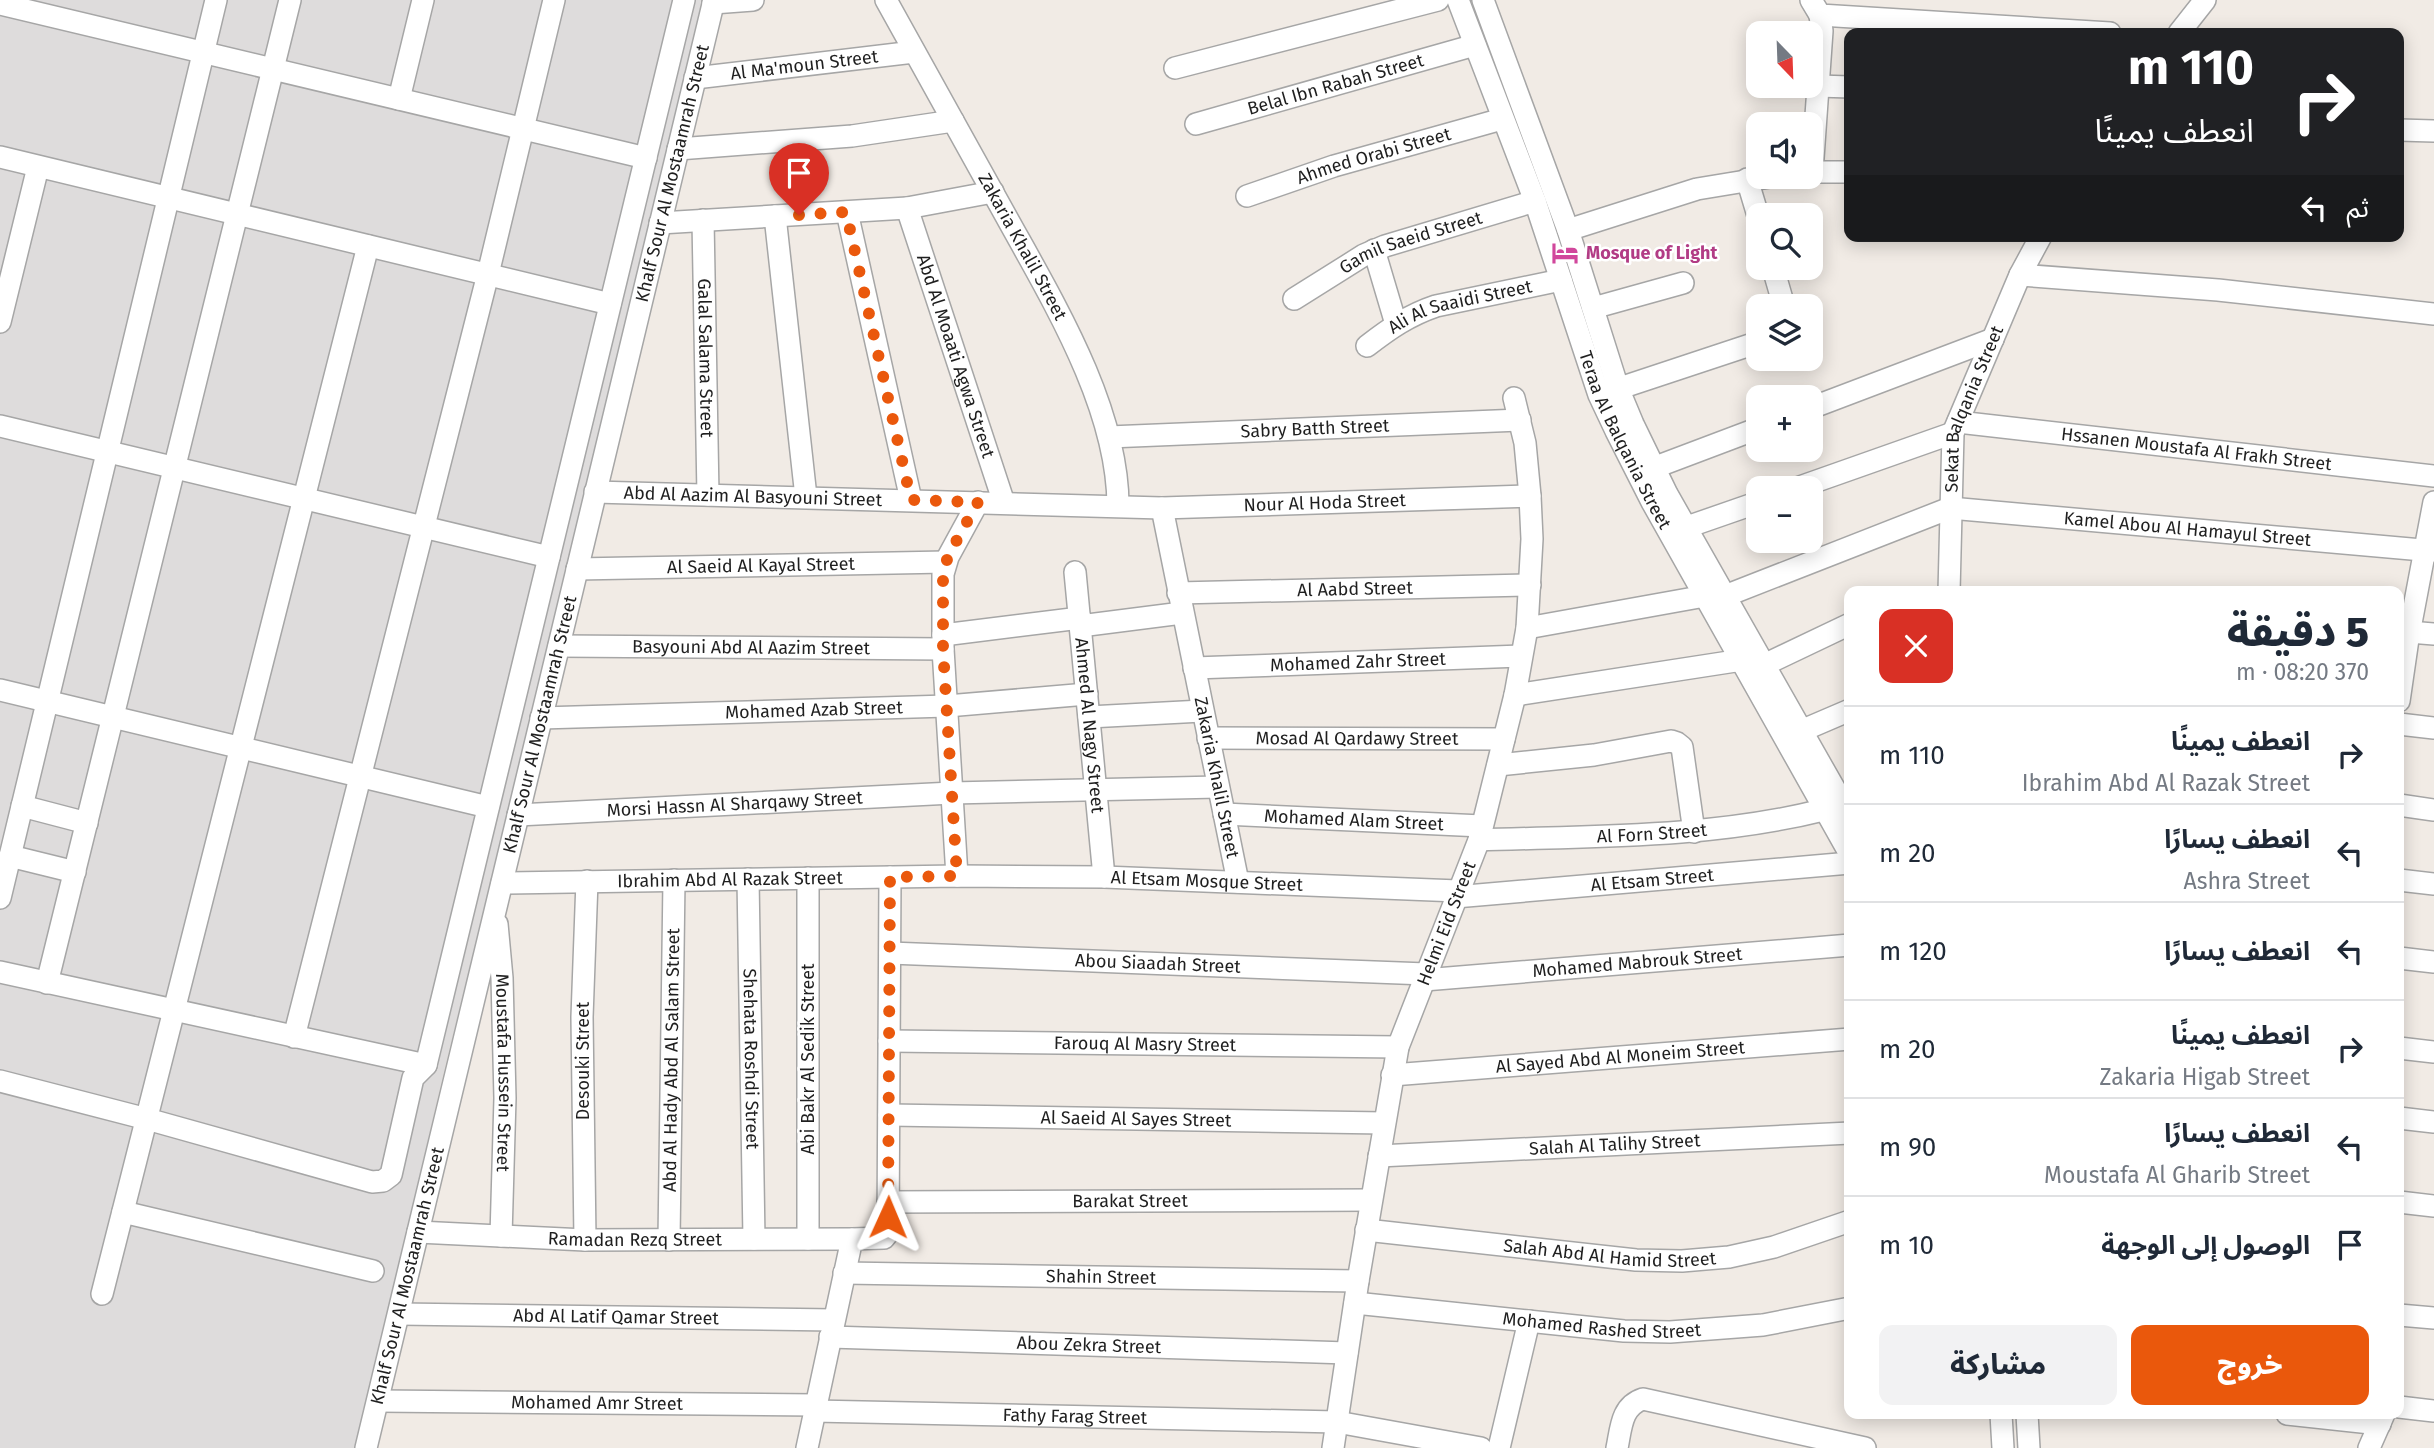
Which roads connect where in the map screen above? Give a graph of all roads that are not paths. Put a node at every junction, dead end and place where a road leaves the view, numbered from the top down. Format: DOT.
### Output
graph roads {
  1 [pos="216,0"];
  2 [pos="290,0"];
  3 [pos="423,0"];
  4 [pos="554,0"];
  5 [pos="684,0"];
  6 [pos="754,0"];
  7 [pos="886,0"];
  8 [pos="1438,0"];
  9 [pos="1458,0"];
  10 [pos="1483,0"];
  11 [pos="2205,0"];
  12 [pos="713,2"];
  13 [pos="0,4"];
  14 [pos="1815,7"];
  15 [pos="72,10"];
  16 [pos="2053,28"];
  17 [pos="2183,28"];
  18 [pos="1475,45"];
  19 [pos="204,52"];
  20 [pos="914,52"];
  21 [pos="1175,68"];
  22 [pos="274,69"];
  23 [pos="695,78"];
  24 [pos="1824,86"];
  25 [pos="1844,88"];
  26 [pos="399,99"];
  27 [pos="1502,119"];
  28 [pos="953,121"];
  29 [pos="1196,124"];
  30 [pos="523,128"];
  31 [pos="2404,130"];
  32 [pos="2434,131"];
  33 [pos="678,149"];
  34 [pos="0,157"];
  35 [pos="646,158"];
  36 [pos="38,167"];
  37 [pos="1823,172"];
  38 [pos="1844,172"];
  39 [pos="1746,179"];
  40 [pos="993,192"];
  41 [pos="1247,196"];
  42 [pos="169,198"];
  43 [pos="1535,201"];
  44 [pos="907,208"];
  45 [pos="846,212"];
  46 [pos="238,215"];
  47 [pos="775,216"];
  48 [pos="703,220"];
  49 [pos="660,223"];
  50 [pos="1568,230"];
  51 [pos="2038,242"];
  52 [pos="368,246"];
  53 [pos="1374,250"];
  54 [pos="488,274"];
  55 [pos="2020,275"];
  56 [pos="1561,280"];
  57 [pos="1684,283"];
  58 [pos="1294,299"];
  59 [pos="611,304"];
  60 [pos="1593,308"];
  61 [pos="2434,314"];
  62 [pos="0,322"];
  63 [pos="1396,324"];
  64 [pos="1993,339"];
  65 [pos="1367,346"];
  66 [pos="1746,346"];
  67 [pos="1609,391"];
  68 [pos="1514,398"];
  69 [pos="1823,403"];
  70 [pos="1520,421"];
  71 [pos="0,426"];
  72 [pos="1956,427"];
  73 [pos="1746,433"];
  74 [pos="1110,437"];
  75 [pos="107,452"];
  76 [pos="175,468"];
  77 [pos="1653,468"];
  78 [pos="2434,476"];
  79 [pos="1823,478"];
  80 [pos="595,492"];
  81 [pos="708,495"];
  82 [pos="1530,496"];
  83 [pos="806,497"];
  84 [pos="304,498"];
  85 [pos="911,500"];
  86 [pos="978,502"];
  87 [pos="2434,502"];
  88 [pos="1004,503"];
  89 [pos="1118,506"];
  90 [pos="1746,507"];
  91 [pos="1162,508"];
  92 [pos="1950,508"];
  93 [pos="424,527"];
  94 [pos="1687,527"];
  95 [pos="2430,550"];
  96 [pos="549,557"];
  97 [pos="946,562"];
  98 [pos="577,569"];
  99 [pos="1075,572"];
  100 [pos="1530,585"];
  101 [pos="1949,586"];
  102 [pos="1715,596"];
  103 [pos="1180,603"];
  104 [pos="1080,622"];
  105 [pos="1844,627"];
  106 [pos="1527,628"];
  107 [pos="2434,634"];
  108 [pos="2405,636"];
  109 [pos="943,642"];
  110 [pos="559,646"];
  111 [pos="1521,656"];
  112 [pos="1742,660"];
  113 [pos="1764,666"];
  114 [pos="1194,668"];
  115 [pos="0,690"];
  116 [pos="1087,694"];
  117 [pos="1515,695"];
  118 [pos="47,701"];
  119 [pos="947,706"];
  120 [pos="1202,711"];
  121 [pos="1844,713"];
  122 [pos="113,717"];
  123 [pos="1089,717"];
  124 [pos="541,718"];
  125 [pos="2404,724"];
  126 [pos="2434,727"];
  127 [pos="1801,731"];
  128 [pos="1209,738"];
  129 [pos="1504,739"];
  130 [pos="241,748"];
  131 [pos="1498,765"];
  132 [pos="360,776"];
  133 [pos="1218,787"];
  134 [pos="1096,789"];
  135 [pos="952,793"];
  136 [pos="1841,805"];
  137 [pos="22,806"];
  138 [pos="488,807"];
  139 [pos="2404,807"];
  140 [pos="2434,810"];
  141 [pos="1224,814"];
  142 [pos="518,816"];
  143 [pos="87,823"];
  144 [pos="1694,832"];
  145 [pos="1480,833"];
  146 [pos="10,856"];
  147 [pos="1844,863"];
  148 [pos="75,872"];
  149 [pos="957,876"];
  150 [pos="890,877"];
  151 [pos="1104,877"];
  152 [pos="808,878"];
  153 [pos="748,879"];
  154 [pos="674,880"];
  155 [pos="587,881"];
  156 [pos="2404,881"];
  157 [pos="1238,882"];
  158 [pos="502,883"];
  159 [pos="2434,884"];
  160 [pos="1456,894"];
  161 [pos="0,898"];
  162 [pos="496,908"];
  163 [pos="1844,945"];
  164 [pos="890,953"];
  165 [pos="2404,959"];
  166 [pos="2434,962"];
  167 [pos="0,972"];
  168 [pos="1425,977"];
  169 [pos="47,983"];
  170 [pos="174,1011"];
  171 [pos="294,1037"];
  172 [pos="1844,1039"];
  173 [pos="889,1041"];
  174 [pos="1398,1047"];
  175 [pos="2404,1049"];
  176 [pos="2434,1052"];
  177 [pos="426,1065"];
  178 [pos="1392,1075"];
  179 [pos="0,1081"];
  180 [pos="889,1115"];
  181 [pos="147,1119"];
  182 [pos="2404,1119"];
  183 [pos="2434,1122"];
  184 [pos="1384,1123"];
  185 [pos="1844,1133"];
  186 [pos="1379,1156"];
  187 [pos="1371,1200"];
  188 [pos="888,1202"];
  189 [pos="2404,1203"];
  190 [pos="2434,1206"];
  191 [pos="123,1212"];
  192 [pos="1844,1223"];
  193 [pos="1366,1230"];
  194 [pos="418,1232"];
  195 [pos="501,1236"];
  196 [pos="754,1239"];
  197 [pos="808,1239"];
  198 [pos="852,1239"];
  199 [pos="669,1240"];
  200 [pos="584,1241"];
  201 [pos="373,1271"];
  202 [pos="844,1273"];
  203 [pos="1358,1281"];
  204 [pos="102,1294"];
  205 [pos="1355,1303"];
  206 [pos="1844,1309"];
  207 [pos="399,1314"];
  208 [pos="2404,1315"];
  209 [pos="2434,1318"];
  210 [pos="1530,1321"];
  211 [pos="832,1329"];
  212 [pos="1347,1353"];
  213 [pos="377,1401"];
  214 [pos="815,1408"];
  215 [pos="2404,1409"];
  216 [pos="2434,1412"];
  217 [pos="2001,1419"];
  218 [pos="2027,1419"];
  219 [pos="2382,1419"];
  220 [pos="1337,1422"];
  221 [pos="366,1448"];
  222 [pos="807,1448"];
  223 [pos="1333,1448"];
  224 [pos="1481,1448"];
  225 [pos="1499,1448"];
  226 [pos="1617,1448"];
  227 [pos="1865,1448"];
  228 [pos="2003,1448"];
  229 [pos="2029,1448"];
  230 [pos="2369,1448"];
  1 -- 19 [label="street"];
  2 -- 22 [label="street"];
  3 -- 26 [label="street"];
  4 -- 30 [label="street"];
  5 -- 35 [label="street"];
  6 -- 12 [label="street"];
  7 -- 20 [label="street, Zakaria Khalil Street"];
  8 -- 21 [label="street"];
  9 -- 18 [label="street, Teraa Al Balqania Street"];
  10 -- 50 [label="street, Teraa Al Balqania Street"];
  11 -- 17 [label="street"];
  12 -- 23 [label="street, Khalf Sour Al Mostaamrah Street"];
  13 -- 15 [label="street"];
  14 -- 16 [label="street"];
  15 -- 19 [label="street"];
  18 -- 27 [label="street, Teraa Al Balqania Street"];
  18 -- 29 [label="street, Belal Ibn Rabah Street"];
  19 -- 22 [label="street"];
  19 -- 42 [label="street"];
  20 -- 23 [label="street, Al Ma'moun Street"];
  20 -- 28 [label="street, Zakaria Khalil Street"];
  22 -- 26 [label="street"];
  22 -- 46 [label="street"];
  23 -- 33 [label="street, Khalf Sour Al Mostaamrah Street"];
  24 -- 25 [label="street"];
  26 -- 30 [label="street"];
  27 -- 41 [label="street, Ahmed Orabi Street"];
  27 -- 43 [label="street, Teraa Al Balqania Street"];
  28 -- 33 [label="street"];
  28 -- 40 [label="street, Zakaria Khalil Street"];
  30 -- 35 [label="street"];
  30 -- 54 [label="street"];
  31 -- 32 [label="street"];
  33 -- 49 [label="street, Khalf Sour Al Mostaamrah Street"];
  34 -- 36 [label="street"];
  35 -- 59 [label="street"];
  36 -- 42 [label="street"];
  36 -- 62 [label="street"];
  37 -- 38 [label="street"];
  39 -- 50 [label="street"];
  40 -- 44 [label="street"];
  40 -- 74 [label="street, Zakaria Khalil Street"];
  42 -- 46 [label="street"];
  42 -- 75 [label="street"];
  43 -- 53 [label="street, Gamil Saeid Street"];
  43 -- 56 [label="street, Teraa Al Balqania Street"];
  44 -- 45 [label="street"];
  44 -- 88 [label="street, Abd Al Moaati Agwa Street"];
  45 -- 47 [label="street"];
  45 -- 85 [label="street"];
  46 -- 52 [label="street"];
  46 -- 76 [label="street"];
  47 -- 48 [label="street"];
  47 -- 83 [label="street"];
  48 -- 49 [label="street"];
  48 -- 81 [label="street, Galal Salama Street"];
  49 -- 80 [label="street, Khalf Sour Al Mostaamrah Street"];
  50 -- 60 [label="street, Teraa Al Balqania Street"];
  51 -- 55 [label="street, Sekat Balqania Street"];
  52 -- 54 [label="street"];
  52 -- 84 [label="street"];
  53 -- 58 [label="street, Gamil Saeid Street"];
  53 -- 63 [label="street"];
  54 -- 59 [label="street"];
  54 -- 93 [label="street"];
  55 -- 61 [label="street"];
  55 -- 64 [label="street, Sekat Balqania Street"];
  56 -- 63 [label="street, Ali Al Saaidi Street"];
  56 -- 67 [label="street, Teraa Al Balqania Street"];
  57 -- 60 [label="street"];
  59 -- 96 [label="street"];
  60 -- 67 [label="street, Teraa Al Balqania Street"];
  63 -- 65 [label="street, Ali Al Saaidi Street"];
  64 -- 69 [label="street"];
  64 -- 72 [label="street, Sekat Balqania Street"];
  66 -- 67 [label="street"];
  67 -- 77 [label="street, Teraa Al Balqania Street"];
  67 -- 102 [label="street, Teraa Al Balqania Street"];
  68 -- 70 [label="street, Helmi Eid Street"];
  70 -- 74 [label="street, Sabry Batth Street"];
  70 -- 82 [label="street, Helmi Eid Street"];
  71 -- 75 [label="street"];
  72 -- 78 [label="street, Hssanen Moustafa Al Frakh Street"];
  72 -- 79 [label="street"];
  72 -- 92 [label="street, Sekat Balqania Street"];
  73 -- 77 [label="street"];
  74 -- 89 [label="street, Zakaria Khalil Street"];
  75 -- 76 [label="street"];
  75 -- 118 [label="street"];
  76 -- 84 [label="street"];
  76 -- 122 [label="street"];
  77 -- 94 [label="street, Teraa Al Balqania Street"];
  80 -- 81 [label="street, Abd Al Aazim Al Basyouni Street"];
  80 -- 98 [label="street, Khalf Sour Al Mostaamrah Street"];
  81 -- 83 [label="street, Abd Al Aazim Al Basyouni Street"];
  82 -- 91 [label="street, Nour Al Hoda Street"];
  82 -- 100 [label="street, Helmi Eid Street"];
  83 -- 85 [label="street, Abd Al Aazim Al Basyouni Street"];
  84 -- 93 [label="street"];
  84 -- 130 [label="street"];
  85 -- 86 [label="street, Abd Al Aazim Al Basyouni Street"];
  86 -- 88 [label="street, Abd Al Aazim Al Basyouni Street"];
  86 -- 97 [label="street"];
  87 -- 95 [label="street"];
  88 -- 89 [label="street, Abd Al Aazim Al Basyouni Street"];
  89 -- 91 [label="street, Nour Al Hoda Street"];
  90 -- 94 [label="street"];
  91 -- 103 [label="street, Zakaria Khalil Street"];
  92 -- 95 [label="street, Kamel Abou Al Hamayul Street"];
  92 -- 101 [label="street, Sekat Balqania Street"];
  92 -- 102 [label="street"];
  93 -- 96 [label="street"];
  93 -- 132 [label="street"];
  94 -- 102 [label="street, Teraa Al Balqania Street"];
  95 -- 108 [label="street"];
  96 -- 138 [label="street"];
  97 -- 98 [label="street, Al Saeid Al Kayal Street"];
  97 -- 109 [label="street"];
  98 -- 110 [label="street, Khalf Sour Al Mostaamrah Street"];
  99 -- 104 [label="street, Ahmed Al Nagy Street"];
  100 -- 103 [label="street, Al Aabd Street"];
  100 -- 106 [label="street, Helmi Eid Street"];
  102 -- 106 [label="street"];
  102 -- 112 [label="street, Teraa Al Balqania Street"];
  102 -- 113 [label="street, Teraa Al Balqania Street"];
  103 -- 104 [label="street, Al Aabd Street"];
  103 -- 114 [label="street, Zakaria Khalil Street"];
  104 -- 109 [label="street, Basyouni Abd Al Aazim Street"];
  104 -- 116 [label="street, Ahmed Al Nagy Street"];
  105 -- 113 [label="street"];
  106 -- 111 [label="street, Helmi Eid Street"];
  107 -- 108 [label="street"];
  109 -- 110 [label="street, Basyouni Abd Al Aazim Street"];
  109 -- 119 [label="street"];
  110 -- 124 [label="street, Khalf Sour Al Mostaamrah Street"];
  111 -- 114 [label="street, Mohamed Zahr Street"];
  111 -- 117 [label="street, Helmi Eid Street"];
  112 -- 117 [label="street"];
  112 -- 136 [label="street, Teraa Al Balqania Street"];
  113 -- 127 [label="street, Teraa Al Balqania Street"];
  114 -- 120 [label="street, Zakaria Khalil Street"];
  115 -- 118 [label="street"];
  116 -- 119 [label="street, Mohamed Azab Street"];
  116 -- 123 [label="street, Ahmed Al Nagy Street"];
  117 -- 129 [label="street, Helmi Eid Street"];
  118 -- 122 [label="street"];
  118 -- 137 [label="street"];
  119 -- 124 [label="street, Mohamed Azab Street"];
  119 -- 135 [label="street"];
  120 -- 123 [label="street"];
  120 -- 128 [label="street, Zakaria Khalil Street"];
  121 -- 127 [label="street"];
  122 -- 130 [label="street"];
  122 -- 143 [label="street"];
  123 -- 134 [label="street, Ahmed Al Nagy Street"];
  124 -- 142 [label="street, Khalf Sour Al Mostaamrah Street"];
  125 -- 126 [label="street"];
  127 -- 136 [label="street, Teraa Al Balqania Street"];
  128 -- 129 [label="street, Mosad Al Qardawy Street"];
  128 -- 133 [label="street, Zakaria Khalil Street"];
  129 -- 131 [label="street, Helmi Eid Street"];
  130 -- 132 [label="street"];
  130 -- 170 [label="street"];
  131 -- 144 [label="street"];
  131 -- 145 [label="street, Helmi Eid Street"];
  132 -- 138 [label="street"];
  132 -- 171 [label="street"];
  133 -- 134 [label="street, Morsi Hassn Al Sharqawy Street"];
  133 -- 141 [label="street, Zakaria Khalil Street"];
  134 -- 135 [label="street, Morsi Hassn Al Sharqawy Street"];
  134 -- 151 [label="street, Ahmed Al Nagy Street"];
  135 -- 142 [label="street, Morsi Hassn Al Sharqawy Street"];
  135 -- 149 [label="street"];
  136 -- 144 [label="street, Al Forn Street"];
  137 -- 143 [label="street"];
  137 -- 146 [label="street"];
  138 -- 177 [label="street"];
  139 -- 140 [label="street"];
  141 -- 145 [label="street, Mohamed Alam Street"];
  141 -- 157 [label="street, Zakaria Khalil Street"];
  142 -- 158 [label="street, Khalf Sour Al Mostaamrah Street"];
  143 -- 148 [label="street"];
  144 -- 145 [label="street, Al Forn Street"];
  145 -- 160 [label="street, Helmi Eid Street"];
  146 -- 148 [label="street"];
  146 -- 161 [label="street"];
  147 -- 160 [label="street, Al Etsam Street"];
  148 -- 169 [label="street"];
  149 -- 150 [label="street, Ibrahim Abd Al Razak Street"];
  149 -- 151 [label="street, Al Etsam Mosque Street"];
  150 -- 152 [label="street, Ibrahim Abd Al Razak Street"];
  150 -- 164 [label="street"];
  151 -- 157 [label="street, Al Etsam Mosque Street"];
  152 -- 153 [label="street, Ibrahim Abd Al Razak Street"];
  152 -- 197 [label="street, Abi Bakr Al Sedik Street"];
  153 -- 154 [label="street, Ibrahim Abd Al Razak Street"];
  153 -- 196 [label="street, Shehata Roshdi Street"];
  154 -- 155 [label="street, Ibrahim Abd Al Razak Street"];
  154 -- 199 [label="street, Abd Al Hady Abd Al Salam Street"];
  155 -- 158 [label="street, Ibrahim Abd Al Razak Street"];
  155 -- 200 [label="street, Desouki Street"];
  156 -- 159 [label="street"];
  157 -- 160 [label="street, Al Etsam Mosque Street"];
  158 -- 162 [label="street, Khalf Sour Al Mostaamrah Street"];
  160 -- 168 [label="street, Helmi Eid Street"];
  162 -- 194 [label="street, Khalf Sour Al Mostaamrah Street"];
  162 -- 195 [label="street, Moustafa Hussein Street"];
  163 -- 168 [label="street, Mohamed Mabrouk Street"];
  164 -- 168 [label="street, Abou Siaadah Street"];
  164 -- 173 [label="street"];
  165 -- 166 [label="street"];
  167 -- 169 [label="street"];
  168 -- 174 [label="street, Helmi Eid Street"];
  169 -- 170 [label="street"];
  170 -- 171 [label="street"];
  170 -- 181 [label="street"];
  171 -- 177 [label="street"];
  172 -- 178 [label="street, Al Sayed Abd Al Moneim Street"];
  173 -- 174 [label="street, Farouq Al Masry Street"];
  173 -- 180 [label="street"];
  174 -- 178 [label="street, Helmi Eid Street"];
  175 -- 176 [label="street"];
  177 -- 181 [label="street"];
  178 -- 184 [label="street, Helmi Eid Street"];
  179 -- 181 [label="street"];
  180 -- 184 [label="street, Al Saeid Al Sayes Street"];
  180 -- 188 [label="street"];
  181 -- 191 [label="street"];
  182 -- 183 [label="street"];
  184 -- 186 [label="street, Helmi Eid Street"];
  185 -- 186 [label="street, Salah Al Talihy Street"];
  186 -- 187 [label="street, Helmi Eid Street"];
  187 -- 188 [label="street, Barakat Street"];
  187 -- 193 [label="street, Helmi Eid Street"];
  188 -- 198 [label="street, Ramadan Rezq Street"];
  189 -- 190 [label="street"];
  191 -- 201 [label="street"];
  191 -- 204 [label="street"];
  192 -- 193 [label="street, Salah Abd Al Hamid Street"];
  193 -- 203 [label="street, Helmi Eid Street"];
  194 -- 195 [label="street, Ramadan Rezq Street"];
  194 -- 207 [label="street, Khalf Sour Al Mostaamrah Street"];
  195 -- 200 [label="street, Ramadan Rezq Street"];
  196 -- 197 [label="street, Ramadan Rezq Street"];
  196 -- 199 [label="street, Ramadan Rezq Street"];
  197 -- 198 [label="street, Ramadan Rezq Street"];
  198 -- 202 [label="street"];
  199 -- 200 [label="street, Ramadan Rezq Street"];
  202 -- 203 [label="street, Shahin Street"];
  202 -- 211 [label="street"];
  203 -- 205 [label="street, Helmi Eid Street"];
  205 -- 210 [label="street, Mohamed Rashed Street"];
  205 -- 212 [label="street, Helmi Eid Street"];
  206 -- 210 [label="street, Mohamed Rashed Street"];
  207 -- 211 [label="street, Abd Al Latif Qamar Street"];
  207 -- 213 [label="street, Khalf Sour Al Mostaamrah Street"];
  208 -- 209 [label="street"];
  210 -- 225 [label="street"];
  211 -- 212 [label="street, Abou Zekra Street"];
  211 -- 214 [label="street"];
  212 -- 220 [label="street, Helmi Eid Street"];
  213 -- 214 [label="street, Mohamed Amr Street"];
  213 -- 221 [label="street, Khalf Sour Al Mostaamrah Street"];
  214 -- 220 [label="street, Fathy Farag Street"];
  214 -- 222 [label="street"];
  215 -- 216 [label="street"];
  217 -- 228 [label="street"];
  218 -- 229 [label="street"];
  219 -- 230 [label="street"];
  220 -- 223 [label="street, Helmi Eid Street"];
  220 -- 224 [label="street, Fathy Farag Street"];
  226 -- 227 [label="street"];
}
